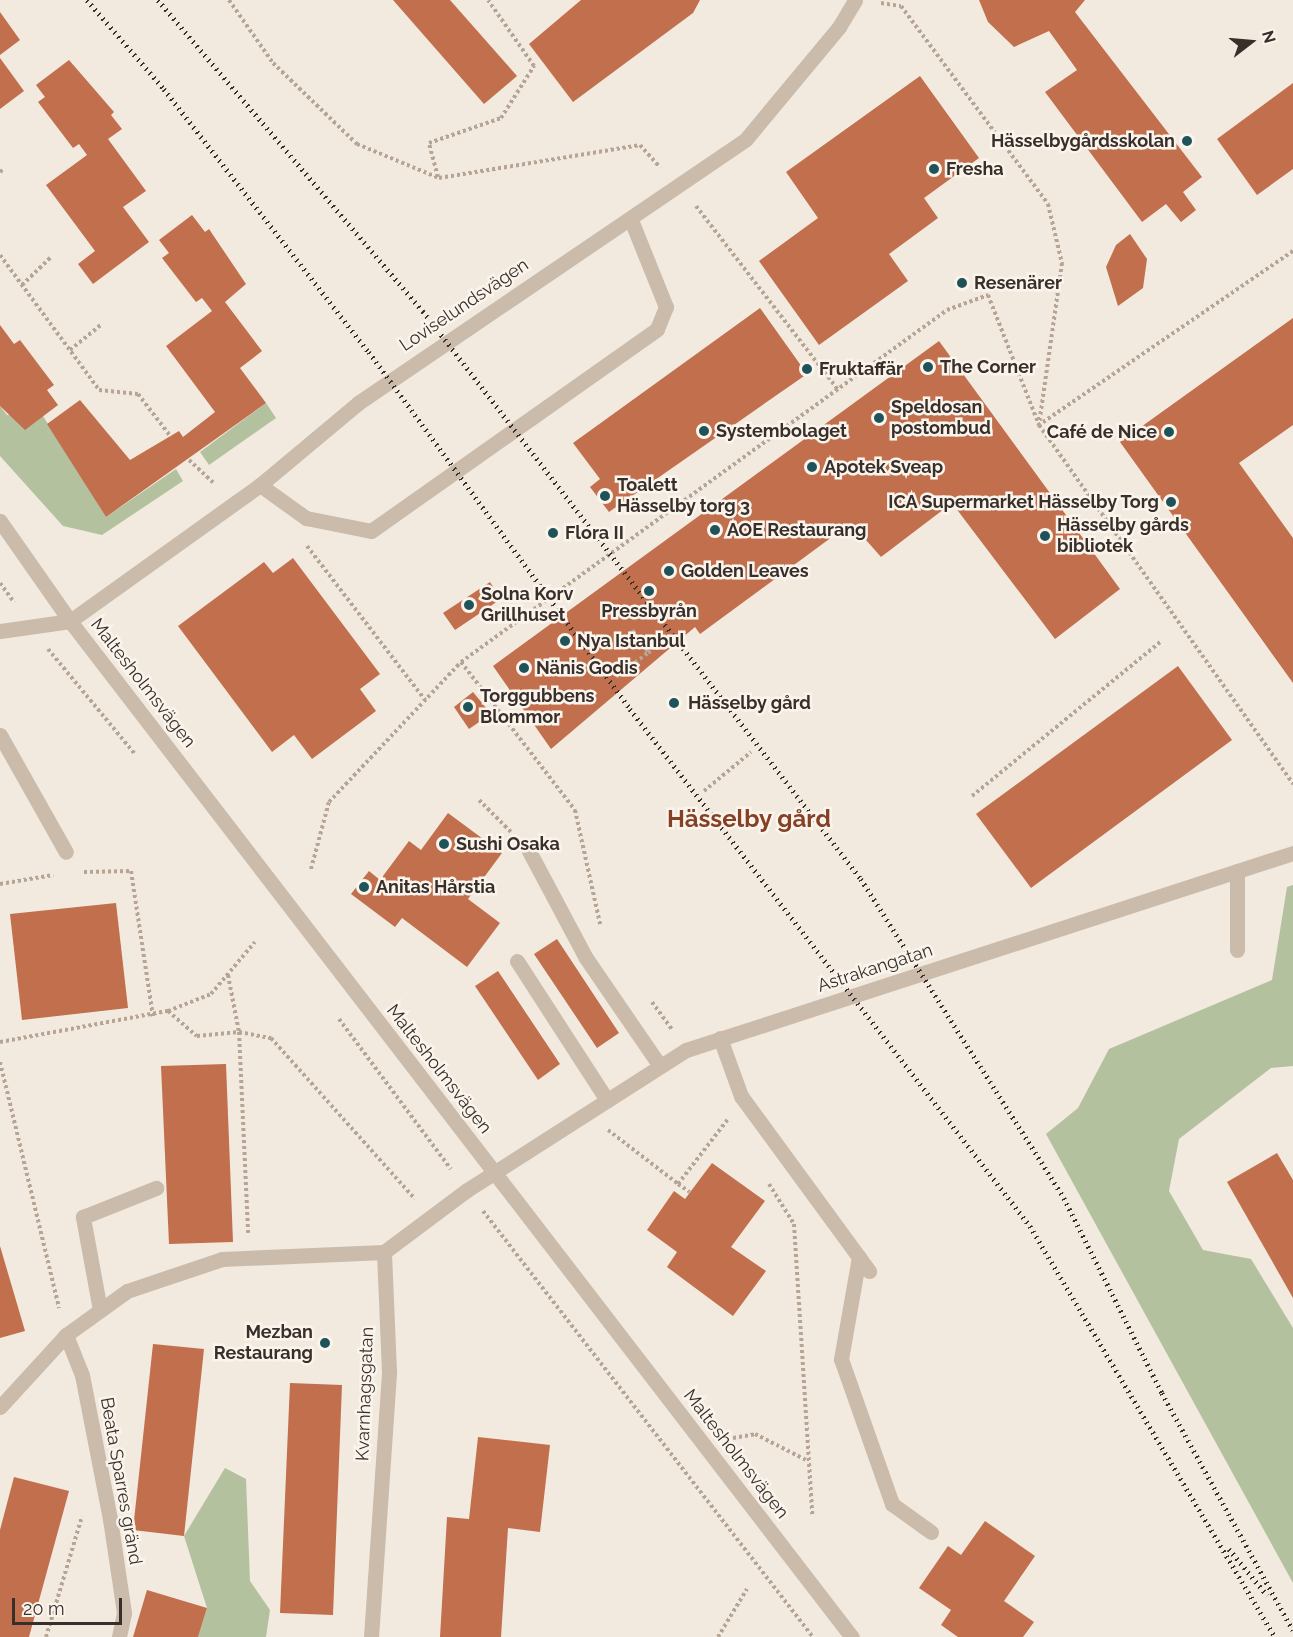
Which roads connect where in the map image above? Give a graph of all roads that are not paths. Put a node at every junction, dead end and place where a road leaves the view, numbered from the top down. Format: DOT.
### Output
graph roads {
  1 [pos="855,0"];
  2 [pos="631,220"];
  3 [pos="260,485"];
  4 [pos="0,521"];
  5 [pos="70,621"];
  6 [pos="0,631"];
  7 [pos="0,735"];
  8 [pos="529,851"];
  9 [pos="66,852"];
  10 [pos="1293,853"];
  11 [pos="1237,871"];
  12 [pos="1237,951"];
  13 [pos="517,961"];
  14 [pos="720,1038"];
  15 [pos="660,1066"];
  16 [pos="607,1100"];
  17 [pos="494,1172"];
  18 [pos="156,1188"];
  19 [pos="384,1252"];
  20 [pos="859,1257"];
  21 [pos="869,1271"];
  22 [pos="100,1310"];
  23 [pos="66,1335"];
  24 [pos="0,1407"];
  25 [pos="931,1532"];
  26 [pos="119,1637"];
  27 [pos="371,1637"];
  28 [pos="852,1637"];
  1 -- 2 [label="street, Loviselundsvägen"];
  2 -- 3 [label="street, Loviselundsvägen"];
  2 -- 3 [label="street"];
  3 -- 5 [label="street, Loviselundsvägen"];
  4 -- 5 [label="street, Maltesholmsvägen"];
  5 -- 6 [label="street"];
  5 -- 17 [label="street, Maltesholmsvägen"];
  7 -- 9 [label="street"];
  8 -- 15 [label="street"];
  10 -- 11 [label="street, Astrakangatan"];
  11 -- 12 [label="street"];
  11 -- 14 [label="street, Astrakangatan"];
  13 -- 16 [label="street"];
  14 -- 15 [label="street, Astrakangatan"];
  14 -- 20 [label="street"];
  15 -- 16 [label="street, Astrakangatan"];
  16 -- 17 [label="street, Astrakangatan"];
  17 -- 19 [label="street"];
  17 -- 28 [label="street, Maltesholmsvägen"];
  18 -- 22 [label="street"];
  19 -- 22 [label="street"];
  19 -- 27 [label="street, Kvarnhagsgatan"];
  20 -- 21 [label="street"];
  20 -- 25 [label="street"];
  22 -- 23 [label="street"];
  23 -- 24 [label="street"];
  23 -- 26 [label="street, Beata Sparres gränd"];
}
